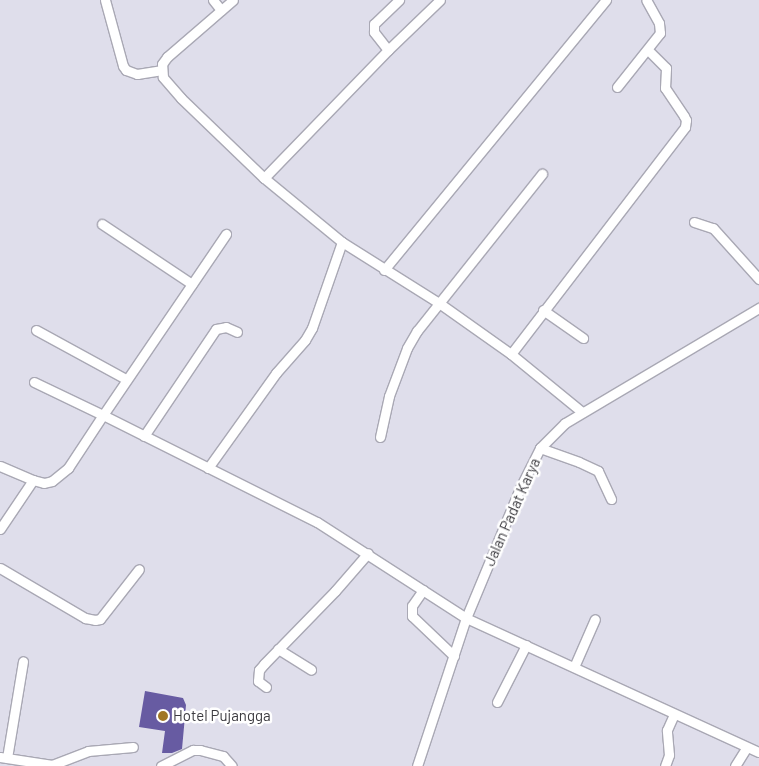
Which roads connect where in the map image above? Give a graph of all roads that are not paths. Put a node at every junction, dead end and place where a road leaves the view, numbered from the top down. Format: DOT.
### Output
graph roads {
  1 [pos="105,0"];
  2 [pos="213,0"];
  3 [pos="233,0"];
  4 [pos="399,0"];
  5 [pos="440,0"];
  6 [pos="606,0"];
  7 [pos="646,0"];
  8 [pos="221,10"];
  9 [pos="388,50"];
  10 [pos="648,50"];
  11 [pos="161,70"];
  12 [pos="617,87"];
  13 [pos="542,174"];
  14 [pos="264,178"];
  15 [pos="694,222"];
  16 [pos="102,224"];
  17 [pos="226,234"];
  18 [pos="342,242"];
  19 [pos="384,270"];
  20 [pos="759,279"];
  21 [pos="192,284"];
  22 [pos="439,303"];
  23 [pos="759,308"];
  24 [pos="543,310"];
  25 [pos="36,330"];
  26 [pos="237,332"];
  27 [pos="583,338"];
  28 [pos="511,354"];
  29 [pos="126,379"];
  30 [pos="34,382"];
  31 [pos="582,412"];
  32 [pos="103,415"];
  33 [pos="144,436"];
  34 [pos="380,437"];
  35 [pos="540,448"];
  36 [pos="0,466"];
  37 [pos="208,468"];
  38 [pos="33,480"];
  39 [pos="611,498"];
  40 [pos="0,529"];
  41 [pos="368,553"];
  42 [pos="0,568"];
  43 [pos="139,569"];
  44 [pos="423,590"];
  45 [pos="466,618"];
  46 [pos="595,619"];
  47 [pos="526,645"];
  48 [pos="278,649"];
  49 [pos="454,656"];
  50 [pos="23,661"];
  51 [pos="574,667"];
  52 [pos="311,670"];
  53 [pos="266,688"];
  54 [pos="497,702"];
  55 [pos="674,714"];
  56 [pos="133,747"];
  57 [pos="747,747"];
  58 [pos="759,752"];
  59 [pos="4,758"];
  60 [pos="161,766"];
  61 [pos="232,766"];
  62 [pos="417,766"];
  63 [pos="665,766"];
  64 [pos="734,766"];
  1 -- 11 [label="street"];
  2 -- 8 [label="street"];
  3 -- 8 [label="street"];
  4 -- 9 [label="street"];
  5 -- 9 [label="street"];
  6 -- 19 [label="street"];
  7 -- 10 [label="street"];
  8 -- 11 [label="street"];
  9 -- 14 [label="street"];
  10 -- 12 [label="street"];
  10 -- 24 [label="street"];
  11 -- 14 [label="street"];
  13 -- 22 [label="street"];
  14 -- 18 [label="street"];
  15 -- 20 [label="street"];
  16 -- 21 [label="street"];
  17 -- 21 [label="street"];
  18 -- 19 [label="street"];
  18 -- 37 [label="street"];
  19 -- 22 [label="street"];
  21 -- 29 [label="street"];
  22 -- 28 [label="street"];
  22 -- 34 [label="street"];
  23 -- 31 [label="street, Jalan Padat Karya"];
  24 -- 27 [label="street"];
  24 -- 28 [label="street"];
  25 -- 29 [label="street"];
  26 -- 33 [label="street"];
  28 -- 31 [label="street"];
  29 -- 32 [label="street"];
  30 -- 32 [label="street"];
  31 -- 35 [label="street, Jalan Padat Karya"];
  32 -- 33 [label="street"];
  32 -- 38 [label="street"];
  33 -- 37 [label="street"];
  35 -- 39 [label="street"];
  35 -- 45 [label="street, Jalan Padat Karya"];
  36 -- 38 [label="street"];
  37 -- 41 [label="street"];
  38 -- 40 [label="street"];
  41 -- 44 [label="street"];
  41 -- 48 [label="street"];
  42 -- 43 [label="street"];
  44 -- 45 [label="street"];
  44 -- 49 [label="street"];
  45 -- 47 [label="street"];
  45 -- 49 [label="street, Jalan Padat Karya"];
  46 -- 51 [label="street"];
  47 -- 51 [label="street"];
  47 -- 54 [label="street"];
  48 -- 52 [label="street"];
  48 -- 53 [label="street"];
  49 -- 62 [label="street, Jalan Padat Karya"];
  50 -- 59 [label="street"];
  51 -- 55 [label="street"];
  55 -- 57 [label="street"];
  55 -- 63 [label="street"];
  56 -- 59 [label="street"];
  57 -- 58 [label="street"];
  57 -- 64 [label="street"];
  60 -- 61 [label="street"];
}
